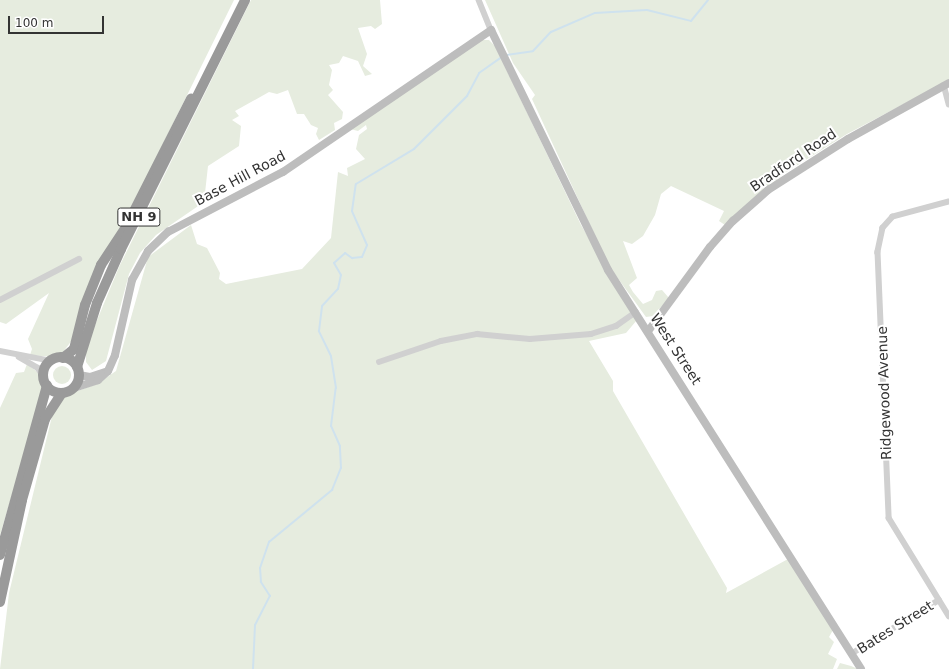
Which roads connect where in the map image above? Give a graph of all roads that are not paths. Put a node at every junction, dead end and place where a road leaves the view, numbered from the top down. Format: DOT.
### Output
graph roads {
  1 [pos="245,0"];
  2 [pos="479,0"];
  3 [pos="491,30"];
  4 [pos="210,70"];
  5 [pos="947,84"];
  6 [pos="949,104"];
  7 [pos="949,202"];
  8 [pos="79,259"];
  9 [pos="0,300"];
  10 [pos="636,312"];
  11 [pos="649,330"];
  12 [pos="0,351"];
  13 [pos="14,354"];
  14 [pos="63,358"];
  15 [pos="52,361"];
  16 [pos="379,362"];
  17 [pos="78,371"];
  18 [pos="108,371"];
  19 [pos="45,381"];
  20 [pos="74,388"];
  21 [pos="62,393"];
  22 [pos="0,555"];
  23 [pos="939,600"];
  24 [pos="0,602"];
  25 [pos="949,616"];
  26 [pos="851,654"];
  27 [pos="861,669"];
  1 -- 4 [label="highway, NH 9"];
  2 -- 3 [label="street"];
  3 -- 10 [label="street, West Street"];
  3 -- 18 [label="street, Base Hill Road"];
  4 -- 14 [label="highway, NH 9"];
  4 -- 17 [label="highway, NH 9"];
  5 -- 6 [label="street"];
  5 -- 11 [label="street, Bradford Road"];
  7 -- 23 [label="street, Ridgewood Avenue"];
  8 -- 9 [label="street"];
  10 -- 11 [label="street, West Street"];
  10 -- 16 [label="street"];
  11 -- 26 [label="street, West Street"];
  12 -- 13 [label="street"];
  13 -- 15 [label="street"];
  13 -- 19 [label="street"];
  14 -- 15 [label="highway"];
  14 -- 17 [label="highway"];
  15 -- 19 [label="highway"];
  17 -- 18 [label="street"];
  17 -- 20 [label="highway, NH 9"];
  18 -- 20 [label="street"];
  19 -- 21 [label="highway"];
  19 -- 22 [label="highway"];
  20 -- 21 [label="highway"];
  21 -- 24 [label="highway"];
  23 -- 25 [label="street, Ridgewood Avenue"];
  23 -- 26 [label="street, Bates Street"];
  26 -- 27 [label="street, West Street"];
}
